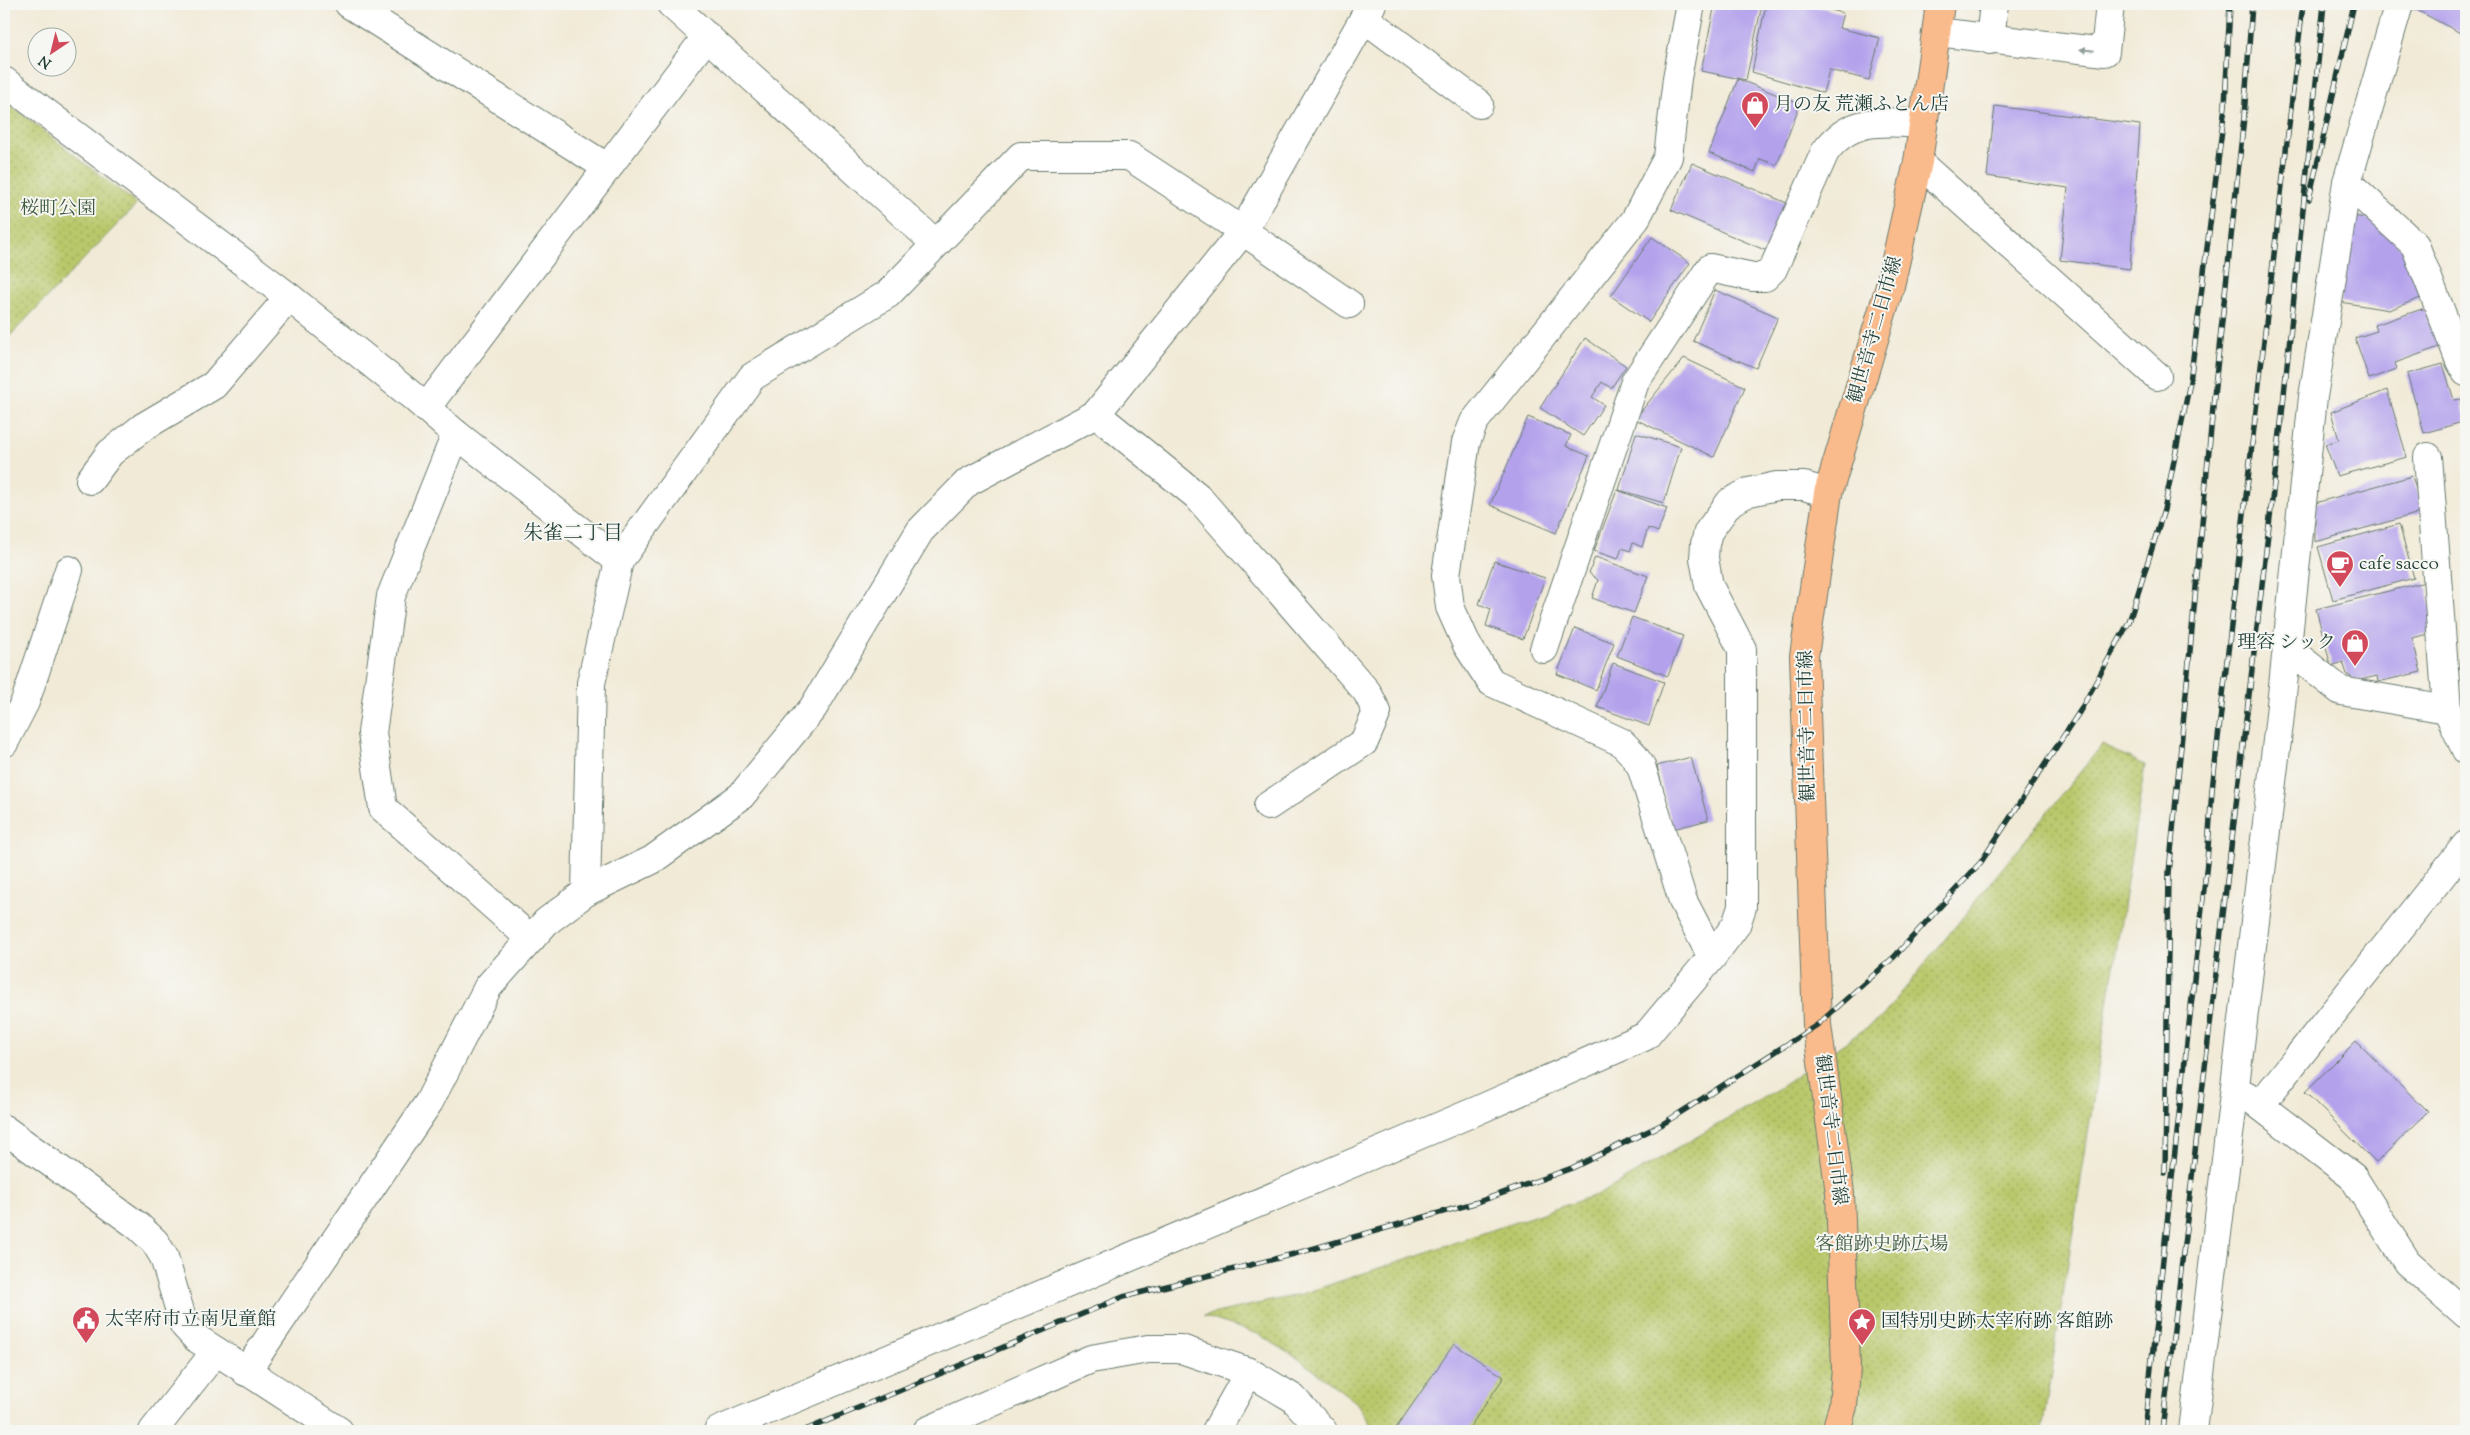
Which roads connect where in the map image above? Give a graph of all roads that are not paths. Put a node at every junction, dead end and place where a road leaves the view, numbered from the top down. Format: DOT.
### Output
graph roads {
  1 [pos="349,4"];
  2 [pos="671,4"];
  3 [pos="1691,4"];
  4 [pos="1940,4"];
  5 [pos="1994,4"];
  6 [pos="2110,4"];
  7 [pos="2399,4"];
  8 [pos="1368,11"];
  9 [pos="1937,32"];
  10 [pos="707,36"];
  11 [pos="1990,40"];
  12 [pos="4,81"];
  13 [pos="1480,104"];
  14 [pos="1923,124"];
  15 [pos="1918,162"];
  16 [pos="608,168"];
  17 [pos="2347,182"];
  18 [pos="1243,231"];
  19 [pos="935,243"];
  20 [pos="289,297"];
  21 [pos="1348,304"];
  22 [pos="2466,372"];
  23 [pos="2157,376"];
  24 [pos="426,408"];
  25 [pos="1096,414"];
  26 [pos="456,434"];
  27 [pos="2428,457"];
  28 [pos="90,480"];
  29 [pos="1828,493"];
  30 [pos="619,561"];
  31 [pos="69,570"];
  32 [pos="2287,648"];
  33 [pos="1544,649"];
  34 [pos="2447,709"];
  35 [pos="4,743"];
  36 [pos="2466,750"];
  37 [pos="1268,806"];
  38 [pos="2466,845"];
  39 [pos="586,892"];
  40 [pos="531,939"];
  41 [pos="1712,957"];
  42 [pos="2236,1089"];
  43 [pos="2260,1105"];
  44 [pos="4,1129"];
  45 [pos="2461,1310"];
  46 [pos="216,1351"];
  47 [pos="246,1372"];
  48 [pos="1249,1372"];
  49 [pos="153,1431"];
  50 [pos="339,1431"];
  51 [pos="718,1431"];
  52 [pos="928,1431"];
  53 [pos="1216,1431"];
  54 [pos="1323,1431"];
  55 [pos="1836,1431"];
  56 [pos="2193,1431"];
  1 -- 16 [label="street"];
  2 -- 10 [label="street"];
  3 -- 41 [label="street"];
  4 -- 9 [label="main road, 観世音寺二日市線"];
  5 -- 11 [label="street"];
  6 -- 11 [label="street, one-way"];
  7 -- 17 [label="street"];
  8 -- 13 [label="street"];
  8 -- 18 [label="street"];
  9 -- 11 [label="street"];
  9 -- 14 [label="main road, 観世音寺二日市線"];
  10 -- 16 [label="street"];
  10 -- 19 [label="street"];
  12 -- 20 [label="street"];
  14 -- 15 [label="main road, 観世音寺二日市線"];
  14 -- 33 [label="street"];
  15 -- 23 [label="street"];
  15 -- 29 [label="main road, 観世音寺二日市線"];
  16 -- 24 [label="street"];
  17 -- 22 [label="street"];
  17 -- 32 [label="street"];
  18 -- 19 [label="street"];
  18 -- 21 [label="street"];
  18 -- 25 [label="street"];
  19 -- 30 [label="street"];
  20 -- 24 [label="street"];
  20 -- 28 [label="street"];
  24 -- 26 [label="street"];
  25 -- 37 [label="street"];
  25 -- 39 [label="street"];
  26 -- 30 [label="street"];
  26 -- 40 [label="street"];
  27 -- 34 [label="street"];
  29 -- 41 [label="street"];
  29 -- 55 [label="main road, 観世音寺二日市線"];
  30 -- 39 [label="street"];
  31 -- 35 [label="street"];
  32 -- 34 [label="street"];
  32 -- 42 [label="street"];
  34 -- 36 [label="street"];
  38 -- 43 [label="street"];
  39 -- 40 [label="street"];
  40 -- 47 [label="street"];
  41 -- 51 [label="street"];
  42 -- 43 [label="street"];
  42 -- 56 [label="street"];
  43 -- 45 [label="street"];
  44 -- 46 [label="street"];
  46 -- 47 [label="street"];
  46 -- 49 [label="street"];
  47 -- 50 [label="street"];
  48 -- 52 [label="street"];
  48 -- 53 [label="street"];
  48 -- 54 [label="street"];
}
